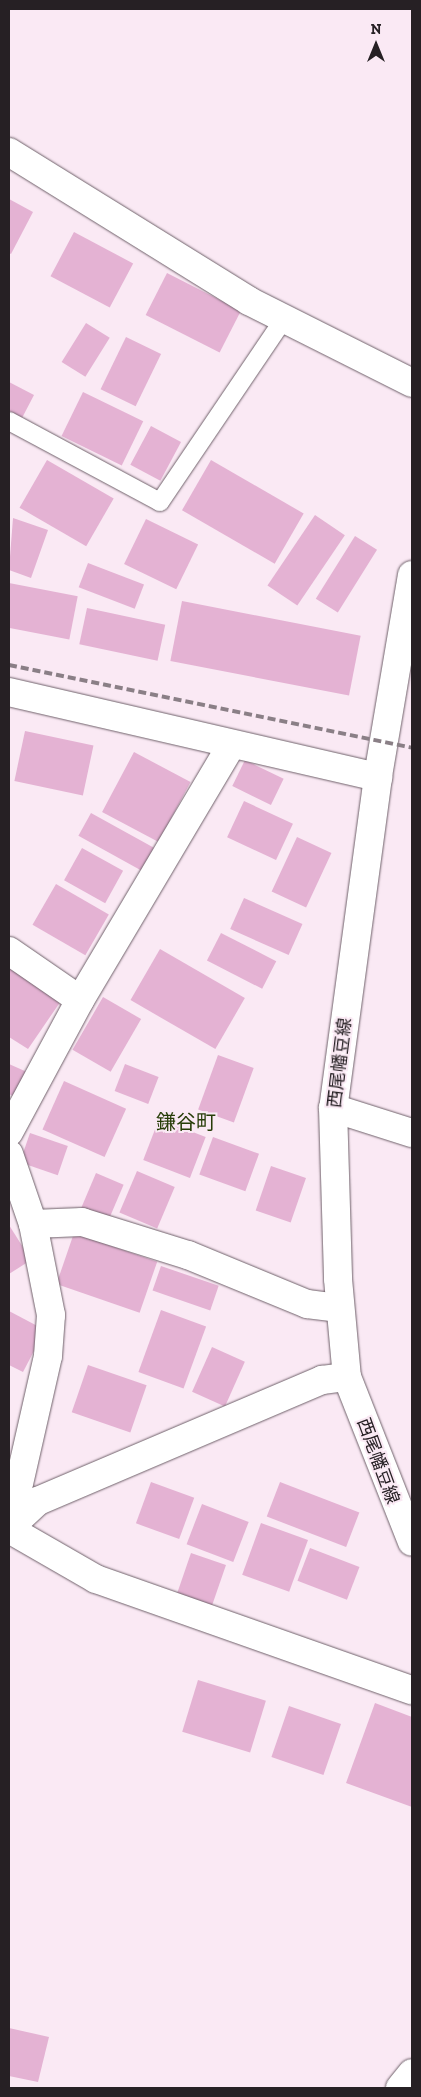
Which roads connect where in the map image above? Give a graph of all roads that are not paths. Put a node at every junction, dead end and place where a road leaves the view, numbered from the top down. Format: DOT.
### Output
graph roads {
  1 [pos="9,152"];
  2 [pos="284,319"];
  3 [pos="412,383"];
  4 [pos="9,421"];
  5 [pos="412,575"];
  6 [pos="9,692"];
  7 [pos="232,746"];
  8 [pos="378,777"];
  9 [pos="9,951"];
  10 [pos="80,1000"];
  11 [pos="333,1108"];
  12 [pos="9,1132"];
  13 [pos="412,1133"];
  14 [pos="9,1154"];
  15 [pos="33,1224"];
  16 [pos="340,1308"];
  17 [pos="347,1377"];
  18 [pos="9,1528"];
  19 [pos="412,1542"];
  20 [pos="412,1690"];
  21 [pos="412,2073"];
  22 [pos="400,2088"];
  1 -- 2 [label="street"];
  2 -- 3 [label="street"];
  2 -- 4 [label="lane"];
  5 -- 8 [label="street, 西尾幡豆線"];
  6 -- 7 [label="street"];
  7 -- 8 [label="street"];
  7 -- 10 [label="street"];
  8 -- 11 [label="street, 西尾幡豆線"];
  9 -- 10 [label="street"];
  10 -- 12 [label="street"];
  11 -- 13 [label="street"];
  11 -- 16 [label="street, 西尾幡豆線"];
  14 -- 15 [label="street"];
  15 -- 16 [label="street"];
  15 -- 18 [label="street"];
  16 -- 17 [label="street, 西尾幡豆線"];
  17 -- 18 [label="street"];
  17 -- 19 [label="street, 西尾幡豆線"];
  18 -- 20 [label="street"];
  21 -- 22 [label="street"];
}
